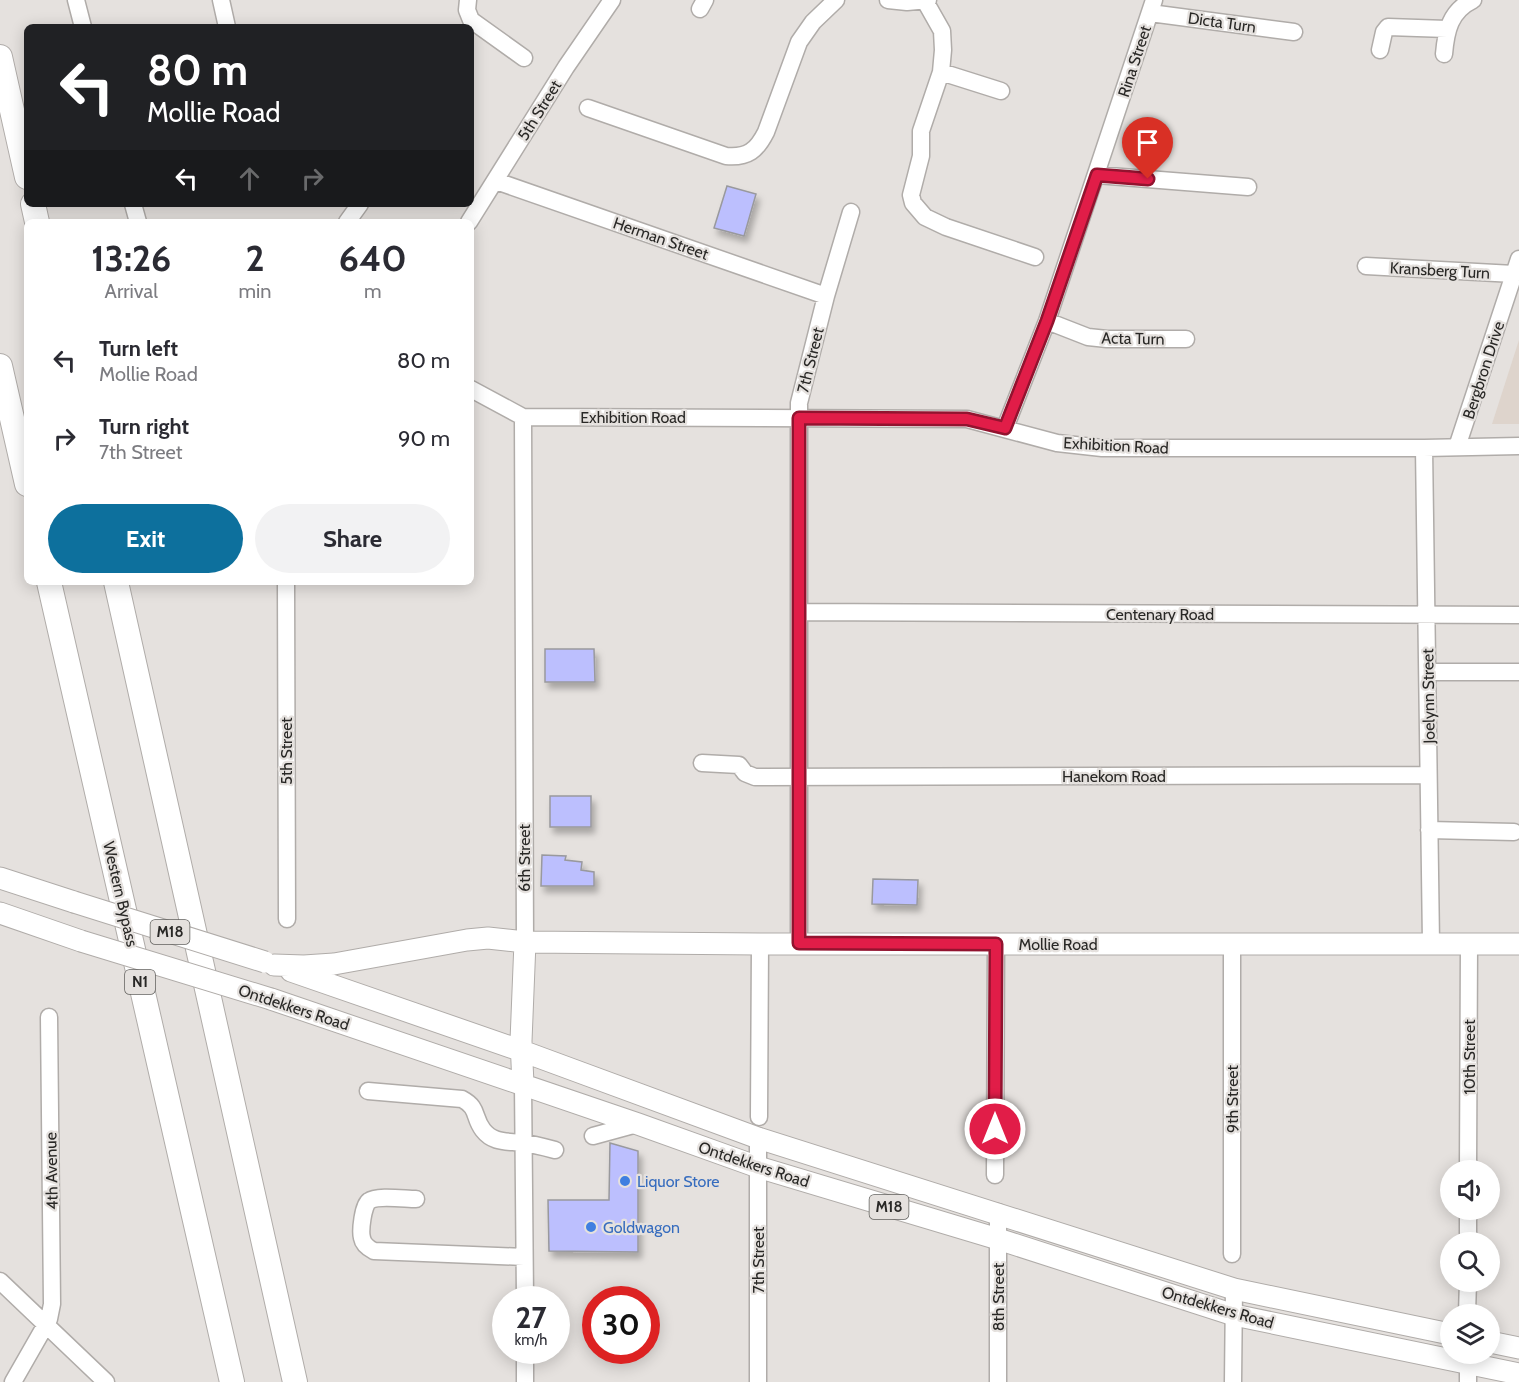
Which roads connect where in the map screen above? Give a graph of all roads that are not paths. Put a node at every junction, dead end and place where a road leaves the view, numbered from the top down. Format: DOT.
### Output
graph roads {
  1 [pos="76,0"];
  2 [pos="221,0"];
  3 [pos="468,0"];
  4 [pos="612,0"];
  5 [pos="836,0"];
  6 [pos="888,0"];
  7 [pos="927,0"];
  8 [pos="1473,0"];
  9 [pos="1152,6"];
  10 [pos="82,24"];
  11 [pos="226,24"];
  12 [pos="1447,29"];
  13 [pos="1294,32"];
  14 [pos="1380,50"];
  15 [pos="1444,54"];
  16 [pos="0,57"];
  17 [pos="524,58"];
  18 [pos="941,72"];
  19 [pos="1001,91"];
  20 [pos="588,108"];
  21 [pos="24,164"];
  22 [pos="1097,175"];
  23 [pos="496,181"];
  24 [pos="1248,187"];
  25 [pos="850,212"];
  26 [pos="471,219"];
  27 [pos="1035,257"];
  28 [pos="1366,266"];
  29 [pos="1517,266"];
  30 [pos="826,296"];
  31 [pos="1047,321"];
  32 [pos="1186,339"];
  33 [pos="0,366"];
  34 [pos="474,391"];
  35 [pos="523,417"];
  36 [pos="799,418"];
  37 [pos="1005,428"];
  38 [pos="1519,446"];
  39 [pos="1457,447"];
  40 [pos="1424,448"];
  41 [pos="24,471"];
  42 [pos="51,585"];
  43 [pos="118,585"];
  44 [pos="286,585"];
  45 [pos="800,612"];
  46 [pos="1427,615"];
  47 [pos="1519,615"];
  48 [pos="1428,672"];
  49 [pos="1519,672"];
  50 [pos="702,763"];
  51 [pos="1428,775"];
  52 [pos="799,777"];
  53 [pos="1429,830"];
  54 [pos="1514,832"];
  55 [pos="0,878"];
  56 [pos="0,913"];
  57 [pos="286,919"];
  58 [pos="525,942"];
  59 [pos="799,943"];
  60 [pos="760,944"];
  61 [pos="996,944"];
  62 [pos="1232,944"];
  63 [pos="1431,944"];
  64 [pos="1469,944"];
  65 [pos="1519,944"];
  66 [pos="269,963"];
  67 [pos="49,1017"];
  68 [pos="522,1051"];
  69 [pos="523,1084"];
  70 [pos="368,1091"];
  71 [pos="758,1127"];
  72 [pos="523,1143"];
  73 [pos="555,1150"];
  74 [pos="1468,1160"];
  75 [pos="758,1167"];
  76 [pos="995,1175"];
  77 [pos="416,1199"];
  78 [pos="998,1212"];
  79 [pos="998,1239"];
  80 [pos="1232,1254"];
  81 [pos="524,1257"];
  82 [pos="0,1281"];
  83 [pos="525,1286"];
  84 [pos="1234,1289"];
  85 [pos="1234,1315"];
  86 [pos="45,1324"];
  87 [pos="1440,1332"];
  88 [pos="1500,1344"];
  89 [pos="1519,1348"];
  90 [pos="525,1364"];
  91 [pos="1468,1366"];
  92 [pos="1519,1374"];
  93 [pos="13,1382"];
  94 [pos="106,1382"];
  95 [pos="232,1382"];
  96 [pos="295,1382"];
  97 [pos="525,1382"];
  98 [pos="758,1382"];
  99 [pos="998,1382"];
  100 [pos="1233,1382"];
  101 [pos="1504,1382"];
  1 -- 10 [label="street"];
  2 -- 11 [label="street"];
  3 -- 17 [label="street"];
  4 -- 23 [label="street, 5th Street"];
  5 -- 20 [label="street"];
  6 -- 7 [label="street"];
  7 -- 18 [label="street"];
  8 -- 12 [label="street"];
  9 -- 13 [label="street, Dicta Turn"];
  9 -- 22 [label="street, Rina Street"];
  12 -- 14 [label="street"];
  12 -- 15 [label="street"];
  16 -- 21 [label="highway"];
  18 -- 19 [label="street"];
  18 -- 27 [label="street"];
  22 -- 24 [label="street"];
  22 -- 31 [label="street, Rina Street"];
  23 -- 26 [label="street, 5th Street"];
  23 -- 30 [label="street, Herman Street"];
  25 -- 30 [label="street, 7th Street"];
  28 -- 29 [label="street, Kransberg Turn"];
  29 -- 39 [label="street, Bergbron Drive"];
  30 -- 36 [label="street, 7th Street"];
  31 -- 32 [label="street, Acta Turn"];
  31 -- 37 [label="street, Rina Street"];
  33 -- 41 [label="highway"];
  34 -- 35 [label="street, Exhibition Road"];
  35 -- 36 [label="street, Exhibition Road"];
  35 -- 58 [label="street, 6th Street"];
  36 -- 37 [label="street, Exhibition Road"];
  36 -- 45 [label="street, 7th Street"];
  37 -- 40 [label="street, Exhibition Road"];
  38 -- 39 [label="street, Exhibition Road"];
  39 -- 40 [label="street, Exhibition Road"];
  40 -- 46 [label="street, Joelynn Street"];
  42 -- 95 [label="highway, Western Bypass / N1"];
  43 -- 96 [label="highway"];
  44 -- 57 [label="street, 5th Street"];
  45 -- 46 [label="street, Centenary Road"];
  45 -- 52 [label="street, 7th Street"];
  46 -- 47 [label="street, Centenary Road"];
  46 -- 48 [label="street, Joelynn Street"];
  48 -- 49 [label="street"];
  48 -- 51 [label="street, Joelynn Street"];
  50 -- 52 [label="street, Hanekom Road"];
  51 -- 52 [label="street, Hanekom Road"];
  51 -- 53 [label="street, Joelynn Street"];
  52 -- 59 [label="street, 7th Street"];
  53 -- 54 [label="street"];
  53 -- 63 [label="street, Joelynn Street"];
  55 -- 66 [label="main road, Ontdekkers Road / M18, bridge"];
  56 -- 69 [label="main road, Ontdekkers Road / M18, bridge"];
  58 -- 60 [label="main road, Mollie Road"];
  58 -- 66 [label="main road, Mollie Road"];
  58 -- 68 [label="main road, 6th Street"];
  59 -- 60 [label="main road, Mollie Road"];
  59 -- 61 [label="main road, Mollie Road"];
  60 -- 71 [label="street, 7th Street"];
  61 -- 62 [label="main road, Mollie Road"];
  61 -- 76 [label="street"];
  62 -- 63 [label="main road, Mollie Road"];
  62 -- 80 [label="street, 9th Street"];
  63 -- 64 [label="main road, Mollie Road"];
  64 -- 65 [label="main road, Mollie Road"];
  64 -- 74 [label="street, 10th Street"];
  66 -- 68 [label="main road, Ontdekkers Road / M18"];
  67 -- 86 [label="street, 4th Avenue"];
  68 -- 69 [label="main road, 6th Street"];
  68 -- 71 [label="main road, Ontdekkers Road / M18"];
  69 -- 72 [label="street, 6th Street"];
  69 -- 75 [label="main road, Ontdekkers Road / M18"];
  70 -- 72 [label="street"];
  71 -- 75 [label="street, 7th Street"];
  71 -- 78 [label="main road, Ontdekkers Road / M18"];
  72 -- 73 [label="street"];
  72 -- 81 [label="street, 6th Street"];
  75 -- 79 [label="main road, Ontdekkers Road / M18"];
  75 -- 98 [label="street, 7th Street"];
  77 -- 81 [label="street"];
  78 -- 79 [label="street, 8th Street"];
  78 -- 84 [label="main road, Ontdekkers Road / M18"];
  79 -- 85 [label="main road, Ontdekkers Road / M18"];
  79 -- 99 [label="street, 8th Street"];
  81 -- 83 [label="street, 6th Street"];
  82 -- 86 [label="street"];
  84 -- 85 [label="street"];
  84 -- 87 [label="main road, Ontdekkers Road / M18"];
  85 -- 91 [label="main road, Ontdekkers Road / M18"];
  85 -- 100 [label="street"];
  86 -- 93 [label="street, 4th Avenue"];
  86 -- 94 [label="street"];
  88 -- 89 [label="main road"];
  90 -- 97 [label="street"];
  91 -- 92 [label="main road, Ontdekkers Road / M18"];
  92 -- 101 [label="main road"];
}
